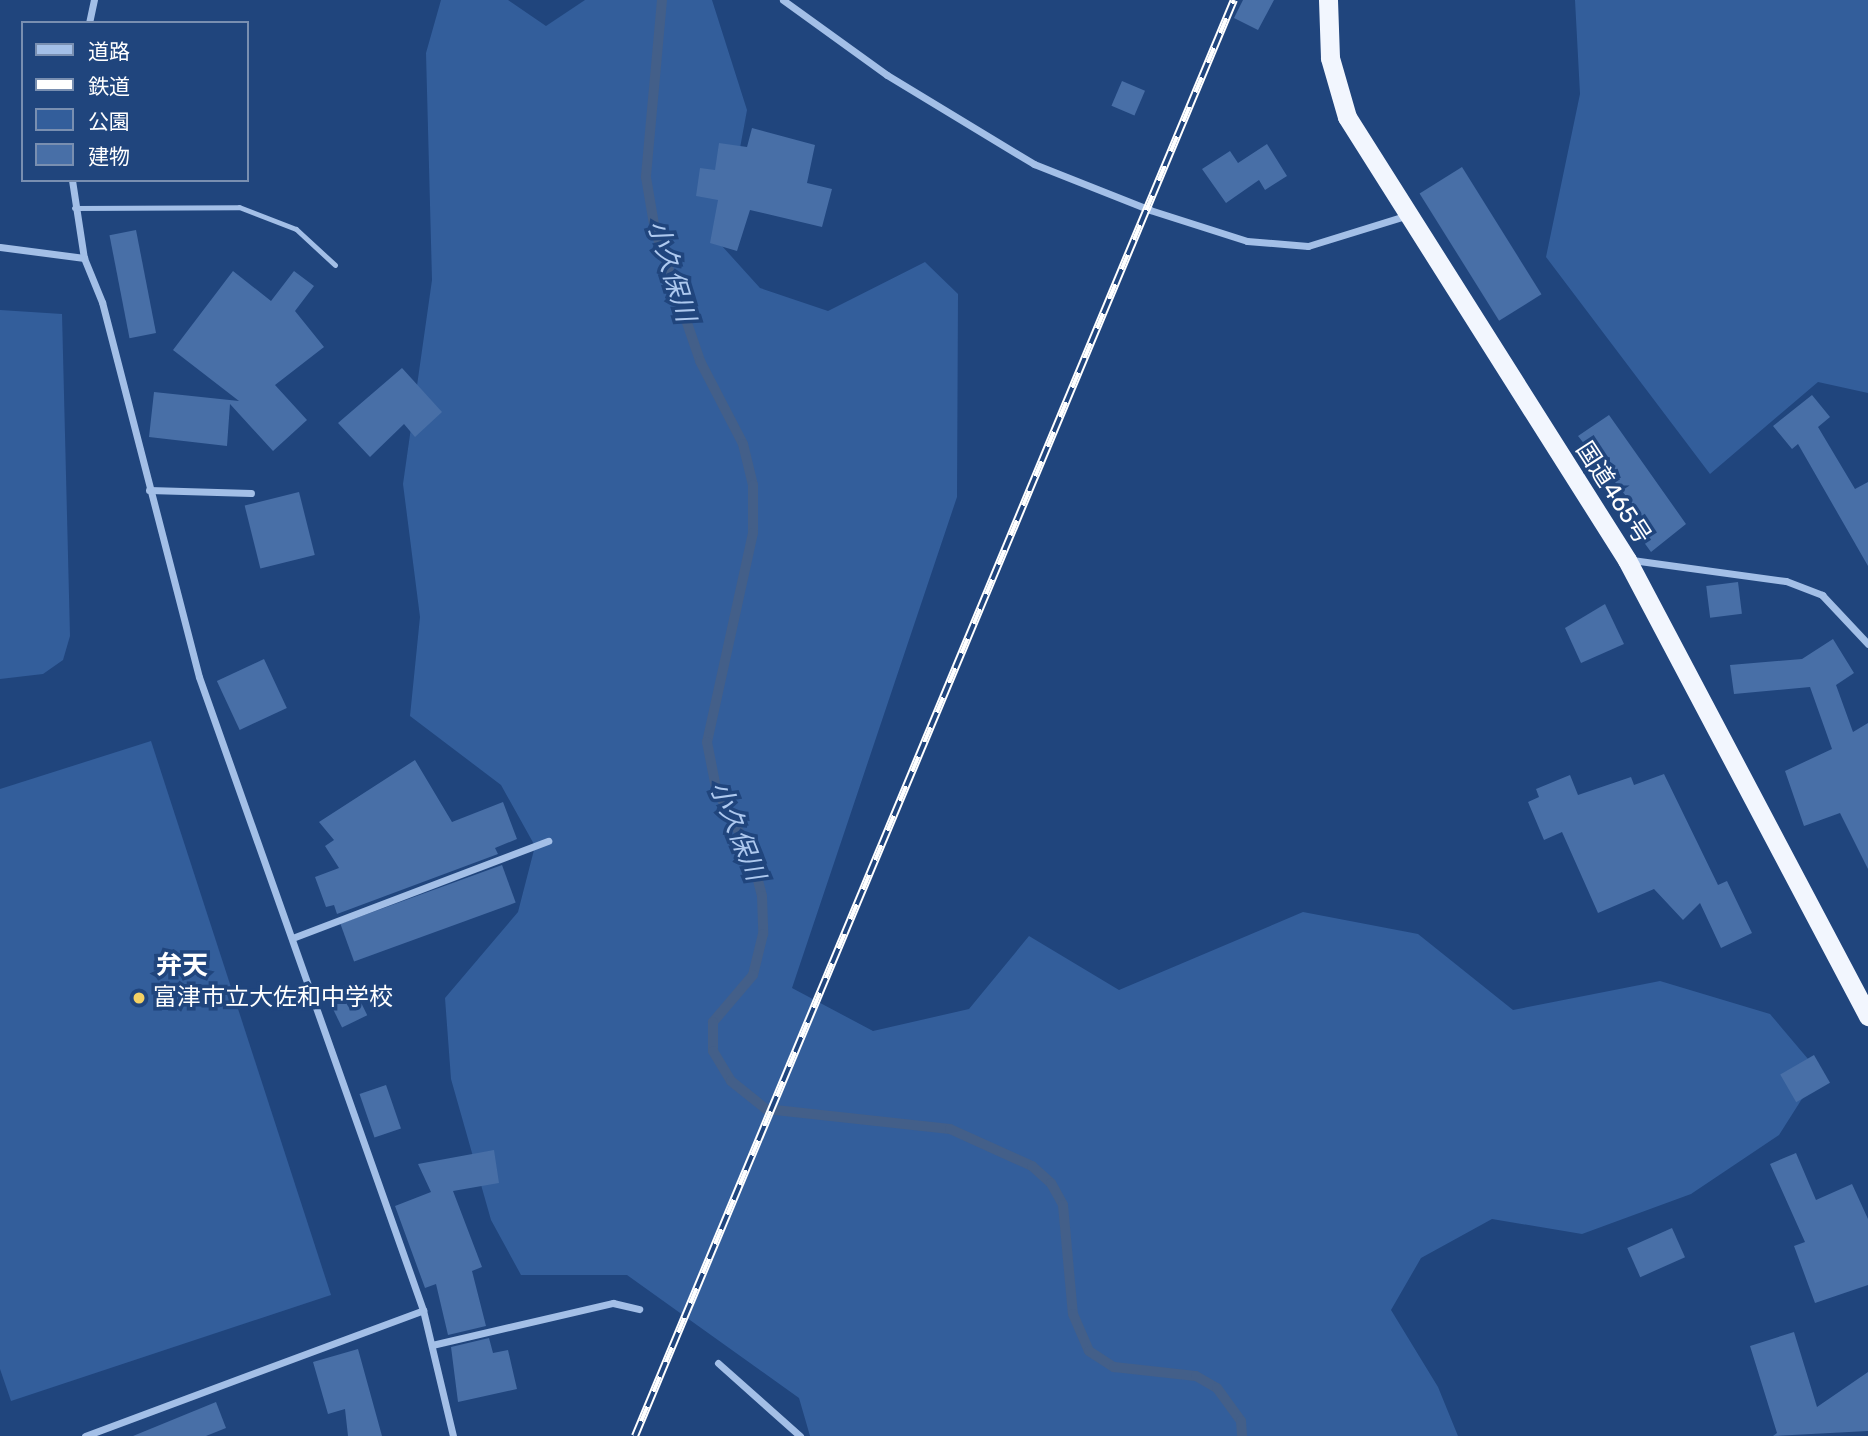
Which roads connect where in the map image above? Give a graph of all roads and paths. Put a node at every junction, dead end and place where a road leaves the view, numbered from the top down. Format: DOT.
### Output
graph roads {
  1 [pos="94,0"];
  2 [pos="783,0"];
  3 [pos="1328,0"];
  4 [pos="89,21"];
  5 [pos="72,182"];
  6 [pos="74,208"];
  7 [pos="1405,216"];
  8 [pos="0,247"];
  9 [pos="84,258"];
  10 [pos="335,265"];
  11 [pos="149,490"];
  12 [pos="251,493"];
  13 [pos="1628,559"];
  14 [pos="1868,644"];
  15 [pos="548,841"];
  16 [pos="295,937"];
  17 [pos="1868,1016"];
  18 [pos="639,1309"];
  19 [pos="423,1310"];
  20 [pos="432,1345"];
  21 [pos="718,1363"];
  22 [pos="85,1436"];
  23 [pos="453,1436"];
  24 [pos="800,1436"];
  1 -- 4 [label="street"];
  2 -- 7 [label="street"];
  3 -- 7 [label="highway, 国道465号"];
  5 -- 6 [label="street"];
  6 -- 9 [label="street"];
  6 -- 10 [label="lane"];
  7 -- 13 [label="highway, 国道465号"];
  8 -- 9 [label="street"];
  9 -- 11 [label="street"];
  11 -- 12 [label="street"];
  11 -- 16 [label="street"];
  13 -- 14 [label="street"];
  13 -- 17 [label="highway, 国道465号"];
  15 -- 16 [label="street"];
  16 -- 19 [label="street"];
  18 -- 20 [label="street"];
  19 -- 20 [label="street"];
  19 -- 22 [label="street"];
  20 -- 23 [label="street"];
  21 -- 24 [label="street"];
}
